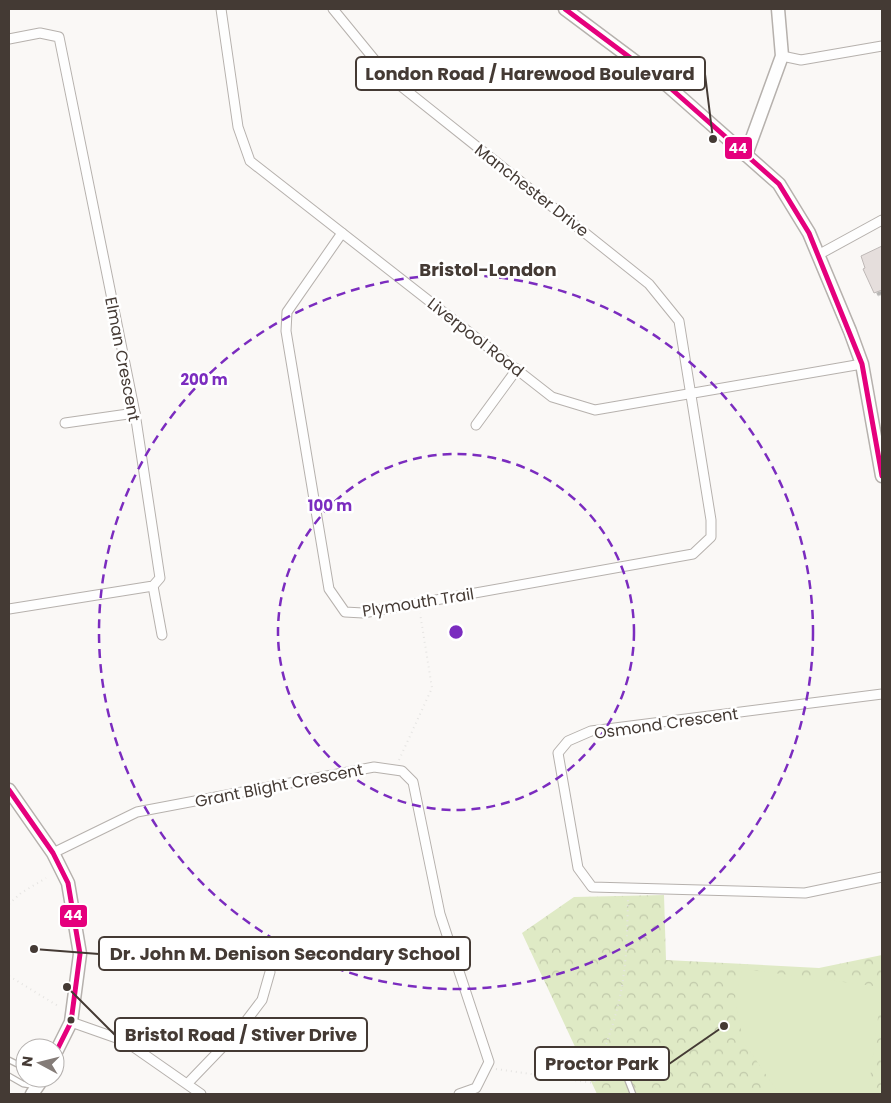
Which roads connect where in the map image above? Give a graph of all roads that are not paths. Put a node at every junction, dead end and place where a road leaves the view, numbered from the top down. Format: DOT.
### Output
graph roads {
  1 [pos="221,9"];
  2 [pos="333,9"];
  3 [pos="565,9"];
  4 [pos="778,9"];
  5 [pos="9,40"];
  6 [pos="882,46"];
  7 [pos="782,56"];
  8 [pos="746,155"];
  9 [pos="882,220"];
  10 [pos="342,233"];
  11 [pos="818,255"];
  12 [pos="862,364"];
  13 [pos="517,369"];
  14 [pos="690,393"];
  15 [pos="135,413"];
  16 [pos="65,422"];
  17 [pos="476,425"];
  18 [pos="882,476"];
  19 [pos="153,586"];
  20 [pos="9,609"];
  21 [pos="162,635"];
  22 [pos="882,694"];
  23 [pos="9,790"];
  24 [pos="53,853"];
  25 [pos="882,877"];
  26 [pos="270,972"];
  27 [pos="71,1022"];
  28 [pos="63,1038"];
  29 [pos="626,1076"];
  30 [pos="188,1083"];
  31 [pos="201,1094"];
  32 [pos="459,1094"];
  33 [pos="632,1094"];
  1 -- 10 [label="street, Liverpool Road"];
  2 -- 14 [label="street, Manchester Drive"];
  3 -- 8 [label="street"];
  4 -- 7 [label="street"];
  5 -- 15 [label="street, Elman Crescent"];
  6 -- 7 [label="street"];
  7 -- 8 [label="street"];
  8 -- 11 [label="street"];
  9 -- 11 [label="street"];
  10 -- 13 [label="street, Liverpool Road"];
  10 -- 14 [label="street, Plymouth Trail"];
  11 -- 12 [label="street"];
  12 -- 14 [label="street, Liverpool Road"];
  12 -- 18 [label="street"];
  13 -- 14 [label="street, Liverpool Road"];
  13 -- 17 [label="street"];
  15 -- 16 [label="street"];
  15 -- 19 [label="street, Elman Crescent"];
  19 -- 20 [label="street"];
  19 -- 21 [label="street"];
  22 -- 25 [label="street, Osmond Crescent"];
  23 -- 24 [label="street"];
  24 -- 27 [label="street"];
  24 -- 32 [label="street, Grant Blight Crescent"];
  26 -- 30 [label="street"];
  27 -- 28 [label="street"];
  27 -- 30 [label="street"];
  29 -- 33 [label="lane"];
  30 -- 31 [label="street"];
}
